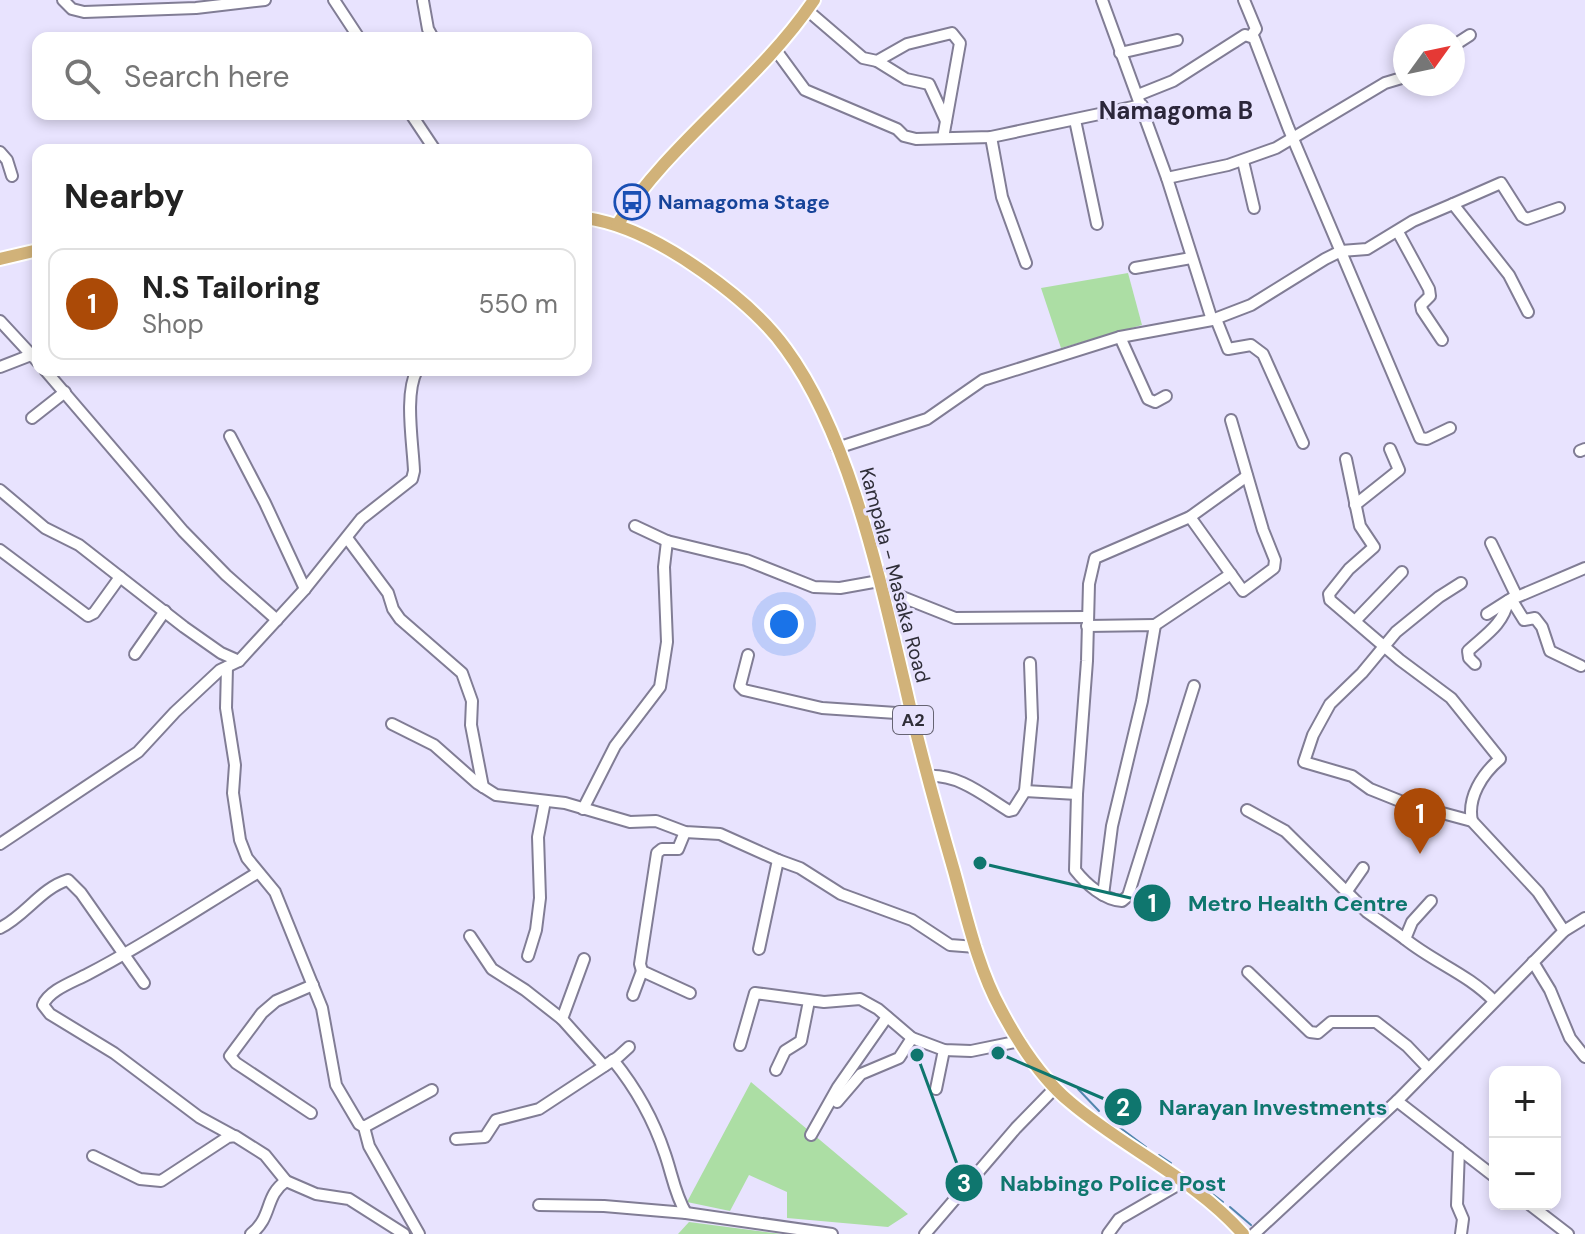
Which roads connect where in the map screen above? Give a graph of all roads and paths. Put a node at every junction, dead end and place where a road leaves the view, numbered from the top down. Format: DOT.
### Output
graph roads {
  1 [pos="63,0"];
  2 [pos="265,0"];
  3 [pos="334,0"];
  4 [pos="1102,0"];
  5 [pos="1244,0"];
  6 [pos="423,1"];
  7 [pos="811,5"];
  8 [pos="355,32"];
  9 [pos="430,32"];
  10 [pos="1470,35"];
  11 [pos="1251,36"];
  12 [pos="1465,38"];
  13 [pos="1177,40"];
  14 [pos="775,49"];
  15 [pos="1120,53"];
  16 [pos="877,61"];
  17 [pos="1393,81"];
  18 [pos="1140,100"];
  19 [pos="418,120"];
  20 [pos="1075,120"];
  21 [pos="946,121"];
  22 [pos="991,137"];
  23 [pos="943,138"];
  24 [pos="1293,138"];
  25 [pos="432,144"];
  26 [pos="0,152"];
  27 [pos="1243,161"];
  28 [pos="12,176"];
  29 [pos="1167,178"];
  30 [pos="1453,204"];
  31 [pos="1254,208"];
  32 [pos="1559,208"];
  33 [pos="592,219"];
  34 [pos="1097,224"];
  35 [pos="617,225"];
  36 [pos="1398,232"];
  37 [pos="32,251"];
  38 [pos="1341,251"];
  39 [pos="1191,258"];
  40 [pos="0,259"];
  41 [pos="1026,263"];
  42 [pos="1135,268"];
  43 [pos="1528,312"];
  44 [pos="1214,320"];
  45 [pos="0,321"];
  46 [pos="1120,337"];
  47 [pos="1442,340"];
  48 [pos="32,356"];
  49 [pos="32,360"];
  50 [pos="0,367"];
  51 [pos="50,376"];
  52 [pos="414,376"];
  53 [pos="65,392"];
  54 [pos="1166,396"];
  55 [pos="32,418"];
  56 [pos="1231,420"];
  57 [pos="1450,428"];
  58 [pos="230,436"];
  59 [pos="1303,443"];
  60 [pos="837,448"];
  61 [pos="1390,449"];
  62 [pos="1346,459"];
  63 [pos="1247,476"];
  64 [pos="0,490"];
  65 [pos="1355,505"];
  66 [pos="1190,517"];
  67 [pos="635,526"];
  68 [pos="347,538"];
  69 [pos="667,541"];
  70 [pos="1491,543"];
  71 [pos="0,550"];
  72 [pos="1585,568"];
  73 [pos="1402,572"];
  74 [pos="1231,574"];
  75 [pos="120,577"];
  76 [pos="1461,583"];
  77 [pos="881,585"];
  78 [pos="305,589"];
  79 [pos="1511,599"];
  80 [pos="904,600"];
  81 [pos="887,609"];
  82 [pos="165,611"];
  83 [pos="1487,614"];
  84 [pos="277,620"];
  85 [pos="1356,620"];
  86 [pos="1087,622"];
  87 [pos="1155,625"];
  88 [pos="1384,647"];
  89 [pos="135,654"];
  90 [pos="748,655"];
  91 [pos="239,661"];
  92 [pos="1030,663"];
  93 [pos="1475,664"];
  94 [pos="1581,666"];
  95 [pos="227,667"];
  96 [pos="1194,686"];
  97 [pos="911,714"];
  98 [pos="392,724"];
  99 [pos="927,776"];
  100 [pos="483,787"];
  101 [pos="1025,791"];
  102 [pos="1077,794"];
  103 [pos="545,801"];
  104 [pos="583,809"];
  105 [pos="1247,810"];
  106 [pos="1472,821"];
  107 [pos="685,832"];
  108 [pos="0,844"];
  109 [pos="778,860"];
  110 [pos="1363,868"];
  111 [pos="257,873"];
  112 [pos="1347,891"];
  113 [pos="1103,895"];
  114 [pos="1431,901"];
  115 [pos="1585,918"];
  116 [pos="0,928"];
  117 [pos="1564,931"];
  118 [pos="470,936"];
  119 [pos="1405,939"];
  120 [pos="976,947"];
  121 [pos="759,949"];
  122 [pos="124,954"];
  123 [pos="528,956"];
  124 [pos="584,959"];
  125 [pos="1533,962"];
  126 [pos="642,971"];
  127 [pos="1248,972"];
  128 [pos="144,983"];
  129 [pos="313,985"];
  130 [pos="690,993"];
  131 [pos="633,995"];
  132 [pos="809,1001"];
  133 [pos="1494,1001"];
  134 [pos="887,1017"];
  135 [pos="562,1019"];
  136 [pos="912,1038"];
  137 [pos="1020,1041"];
  138 [pos="740,1045"];
  139 [pos="629,1047"];
  140 [pos="944,1050"];
  141 [pos="1585,1057"];
  142 [pos="608,1063"];
  143 [pos="1428,1068"];
  144 [pos="776,1070"];
  145 [pos="1055,1088"];
  146 [pos="936,1089"];
  147 [pos="432,1090"];
  148 [pos="1397,1101"];
  149 [pos="837,1102"];
  150 [pos="311,1113"];
  151 [pos="364,1127"];
  152 [pos="232,1135"];
  153 [pos="811,1135"];
  154 [pos="456,1139"];
  155 [pos="1459,1149"];
  156 [pos="93,1156"];
  157 [pos="1489,1172"];
  158 [pos="286,1181"];
  159 [pos="1183,1182"];
  160 [pos="539,1205"];
  161 [pos="1537,1210"];
  162 [pos="686,1213"];
  163 [pos="251,1234"];
  164 [pos="404,1234"];
  165 [pos="419,1234"];
  166 [pos="832,1234"];
  167 [pos="925,1234"];
  168 [pos="1108,1234"];
  169 [pos="1243,1234"];
  170 [pos="1254,1234"];
  171 [pos="1461,1234"];
  172 [pos="1568,1234"];
  1 -- 2 [label="street"];
  3 -- 8 [label="street"];
  4 -- 15 [label="street"];
  5 -- 11 [label="street"];
  6 -- 9 [label="street"];
  7 -- 14 [label="main road"];
  7 -- 16 [label="street"];
  10 -- 12 [label="street"];
  11 -- 18 [label="street"];
  11 -- 24 [label="street"];
  13 -- 15 [label="street"];
  14 -- 23 [label="street"];
  14 -- 35 [label="main road"];
  15 -- 18 [label="street"];
  16 -- 21 [label="street"];
  16 -- 21 [label="street"];
  17 -- 24 [label="street"];
  18 -- 20 [label="street"];
  18 -- 29 [label="street"];
  19 -- 25 [label="street"];
  20 -- 22 [label="street"];
  20 -- 34 [label="street"];
  21 -- 23 [label="street"];
  22 -- 23 [label="street"];
  22 -- 41 [label="street"];
  24 -- 27 [label="street"];
  24 -- 38 [label="street"];
  26 -- 28 [label="street"];
  27 -- 29 [label="street"];
  27 -- 31 [label="street"];
  29 -- 39 [label="street"];
  30 -- 32 [label="street"];
  30 -- 36 [label="street"];
  30 -- 43 [label="street"];
  33 -- 35 [label="main road, Kampala - Masaka Road / A2"];
  35 -- 60 [label="main road, Kampala - Masaka Road / A2"];
  36 -- 38 [label="street"];
  36 -- 47 [label="street"];
  37 -- 40 [label="main road"];
  38 -- 44 [label="street"];
  38 -- 57 [label="street"];
  39 -- 42 [label="street"];
  39 -- 44 [label="street"];
  44 -- 46 [label="street"];
  44 -- 59 [label="street"];
  45 -- 48 [label="street"];
  46 -- 54 [label="street"];
  46 -- 60 [label="street"];
  49 -- 50 [label="street"];
  51 -- 53 [label="street"];
  52 -- 68 [label="street"];
  53 -- 55 [label="street"];
  53 -- 84 [label="street"];
  56 -- 63 [label="street"];
  58 -- 78 [label="street"];
  60 -- 77 [label="main road, Kampala - Masaka Road / A2"];
  61 -- 65 [label="street"];
  62 -- 65 [label="street"];
  63 -- 66 [label="street"];
  63 -- 74 [label="street"];
  64 -- 75 [label="street"];
  65 -- 85 [label="street"];
  66 -- 74 [label="street"];
  66 -- 86 [label="street"];
  67 -- 69 [label="street"];
  68 -- 78 [label="street"];
  68 -- 100 [label="street"];
  69 -- 77 [label="street"];
  69 -- 104 [label="street"];
  70 -- 79 [label="street"];
  71 -- 75 [label="street"];
  72 -- 79 [label="street"];
  73 -- 85 [label="street"];
  74 -- 87 [label="street"];
  75 -- 82 [label="street"];
  76 -- 88 [label="street"];
  77 -- 80 [label="street"];
  77 -- 81 [label="main road, Kampala - Masaka Road / A2"];
  78 -- 84 [label="street"];
  79 -- 83 [label="street"];
  79 -- 93 [label="street"];
  79 -- 94 [label="street"];
  80 -- 81 [label="street"];
  80 -- 86 [label="street"];
  81 -- 97 [label="main road, Kampala - Masaka Road / A2"];
  82 -- 89 [label="street"];
  82 -- 91 [label="street"];
  84 -- 91 [label="street"];
  85 -- 88 [label="street"];
  86 -- 87 [label="street"];
  86 -- 102 [label="street"];
  87 -- 113 [label="street"];
  88 -- 106 [label="street"];
  88 -- 106 [label="street"];
  90 -- 97 [label="street"];
  91 -- 95 [label="street"];
  92 -- 101 [label="street"];
  95 -- 108 [label="street"];
  95 -- 111 [label="street"];
  96 -- 113 [label="street"];
  97 -- 99 [label="main road, Kampala - Masaka Road / A2"];
  98 -- 100 [label="street"];
  99 -- 101 [label="street"];
  99 -- 120 [label="main road, Kampala - Masaka Road / A2"];
  100 -- 103 [label="street"];
  101 -- 102 [label="street"];
  102 -- 113 [label="street"];
  103 -- 104 [label="street"];
  103 -- 123 [label="street"];
  104 -- 107 [label="street"];
  105 -- 112 [label="street"];
  106 -- 117 [label="street"];
  107 -- 109 [label="street"];
  107 -- 126 [label="street"];
  109 -- 120 [label="street"];
  109 -- 121 [label="street"];
  110 -- 112 [label="street"];
  111 -- 122 [label="street"];
  111 -- 129 [label="street"];
  112 -- 119 [label="street"];
  114 -- 119 [label="street"];
  115 -- 117 [label="street"];
  116 -- 122 [label="street"];
  117 -- 125 [label="street"];
  118 -- 135 [label="street"];
  119 -- 133 [label="street"];
  120 -- 137 [label="main road, Kampala - Masaka Road / A2"];
  122 -- 128 [label="street"];
  122 -- 152 [label="street"];
  124 -- 135 [label="street"];
  125 -- 133 [label="street"];
  125 -- 141 [label="street"];
  126 -- 130 [label="street"];
  126 -- 131 [label="street"];
  127 -- 143 [label="street"];
  129 -- 150 [label="street"];
  129 -- 151 [label="street"];
  132 -- 134 [label="street"];
  132 -- 138 [label="street"];
  132 -- 144 [label="street"];
  133 -- 143 [label="street"];
  134 -- 136 [label="street"];
  134 -- 153 [label="street"];
  135 -- 142 [label="street"];
  136 -- 140 [label="street"];
  136 -- 149 [label="street"];
  137 -- 140 [label="street"];
  137 -- 145 [label="main road, Kampala - Masaka Road / A2"];
  139 -- 142 [label="street"];
  140 -- 146 [label="street"];
  142 -- 154 [label="street"];
  142 -- 162 [label="street"];
  143 -- 148 [label="street"];
  145 -- 159 [label="main road, Kampala - Masaka Road / A2"];
  145 -- 167 [label="street"];
  147 -- 151 [label="street"];
  148 -- 155 [label="street"];
  148 -- 170 [label="street"];
  151 -- 165 [label="street"];
  152 -- 156 [label="street"];
  152 -- 158 [label="street"];
  155 -- 157 [label="street"];
  155 -- 171 [label="street"];
  158 -- 163 [label="street"];
  158 -- 164 [label="street"];
  159 -- 168 [label="street"];
  159 -- 169 [label="main road, Kampala - Masaka Road / A2"];
  160 -- 162 [label="street"];
  161 -- 172 [label="street"];
  162 -- 166 [label="street"];
}
